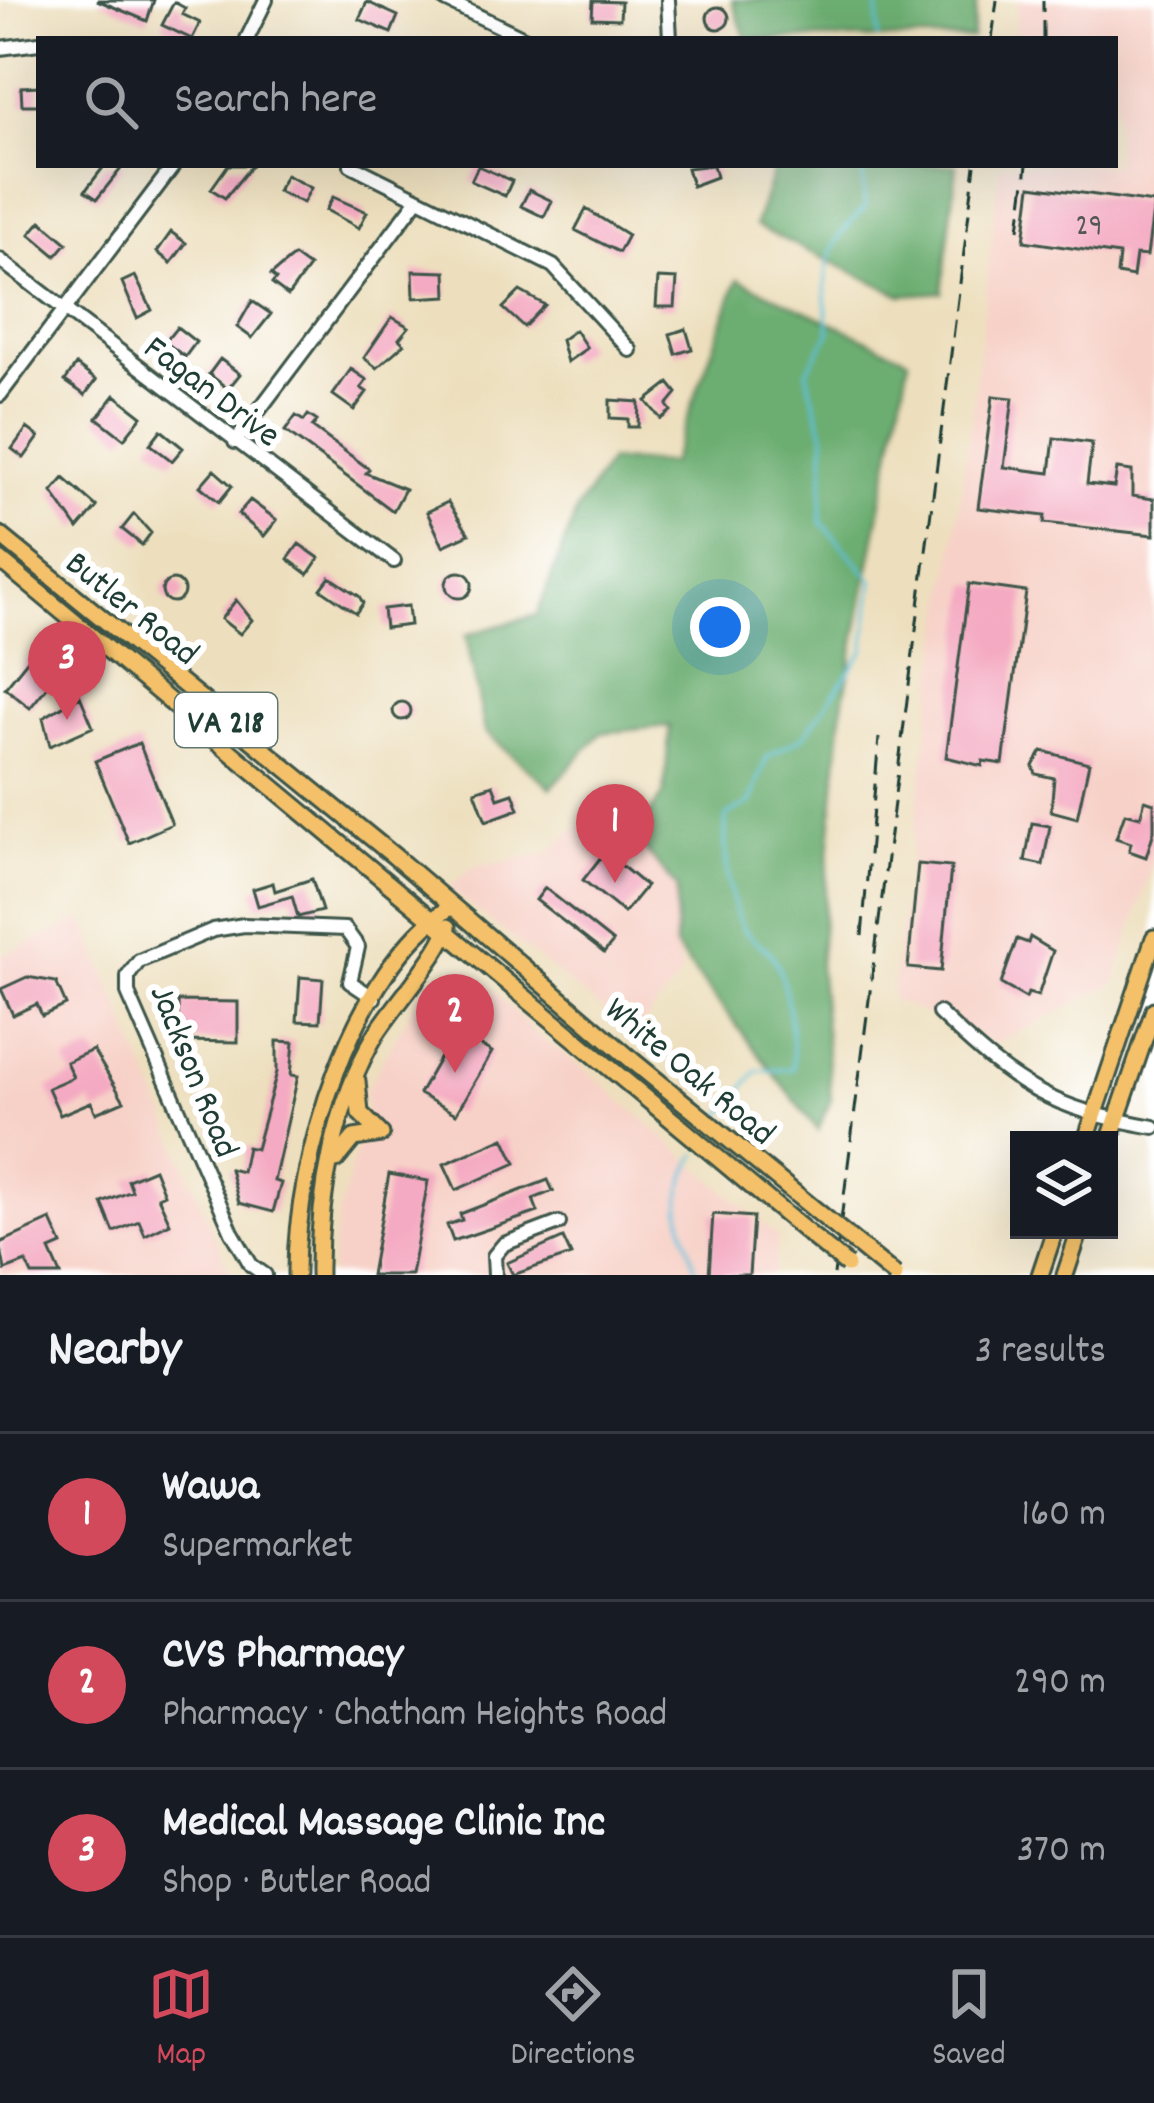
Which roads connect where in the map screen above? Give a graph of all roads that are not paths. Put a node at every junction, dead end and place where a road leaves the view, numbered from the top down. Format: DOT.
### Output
graph roads {
  1 [pos="266,0"];
  2 [pos="446,0"];
  3 [pos="668,0"];
  4 [pos="248,36"];
  5 [pos="520,36"];
  6 [pos="670,36"];
  7 [pos="36,43"];
  8 [pos="0,48"];
  9 [pos="171,168"];
  10 [pos="357,168"];
  11 [pos="418,199"];
  12 [pos="0,260"];
  13 [pos="64,311"];
  14 [pos="630,350"];
  15 [pos="0,395"];
  16 [pos="236,442"];
  17 [pos="0,535"];
  18 [pos="0,560"];
  19 [pos="394,561"];
  20 [pos="452,906"];
  21 [pos="430,920"];
  22 [pos="447,934"];
  23 [pos="1154,938"];
  24 [pos="374,998"];
  25 [pos="1154,1010"];
  26 [pos="939,1013"];
  27 [pos="357,1071"];
  28 [pos="1095,1116"];
  29 [pos="1116,1120"];
  30 [pos="1154,1127"];
  31 [pos="1089,1131"];
  32 [pos="1112,1131"];
  33 [pos="330,1169"];
  34 [pos="559,1223"];
  35 [pos="1051,1239"];
  36 [pos="1077,1239"];
  37 [pos="1038,1272"];
  38 [pos="265,1275"];
  39 [pos="295,1275"];
  40 [pos="319,1275"];
  41 [pos="495,1275"];
  42 [pos="859,1275"];
  43 [pos="896,1275"];
  44 [pos="1065,1275"];
  1 -- 4 [label="street"];
  2 -- 5 [label="street"];
  3 -- 6 [label="street"];
  7 -- 8 [label="street"];
  9 -- 13 [label="street"];
  10 -- 11 [label="street"];
  11 -- 14 [label="street"];
  11 -- 16 [label="street"];
  12 -- 13 [label="street, Fagan Drive"];
  13 -- 15 [label="street"];
  13 -- 16 [label="street, Fagan Drive"];
  16 -- 19 [label="street, Fagan Drive"];
  17 -- 20 [label="main road, Butler Road / VA 218"];
  18 -- 21 [label="main road, Butler Road / VA 218"];
  20 -- 21 [label="main road"];
  20 -- 22 [label="main road"];
  20 -- 43 [label="main road, White Oak Road / VA 218, bridge"];
  21 -- 22 [label="main road, VA 218"];
  21 -- 24 [label="main road"];
  22 -- 27 [label="main road"];
  22 -- 42 [label="main road, White Oak Road / VA 218, bridge"];
  23 -- 28 [label="main road"];
  24 -- 38 [label="street, Jackson Road"];
  24 -- 39 [label="main road"];
  25 -- 29 [label="main road"];
  26 -- 28 [label="street"];
  27 -- 33 [label="main road"];
  27 -- 33 [label="main road"];
  28 -- 29 [label="street"];
  28 -- 31 [label="main road"];
  29 -- 30 [label="street"];
  29 -- 32 [label="main road"];
  33 -- 40 [label="main road"];
  34 -- 41 [label="street"];
  35 -- 37 [label="main road"];
  36 -- 44 [label="main road"];
}
